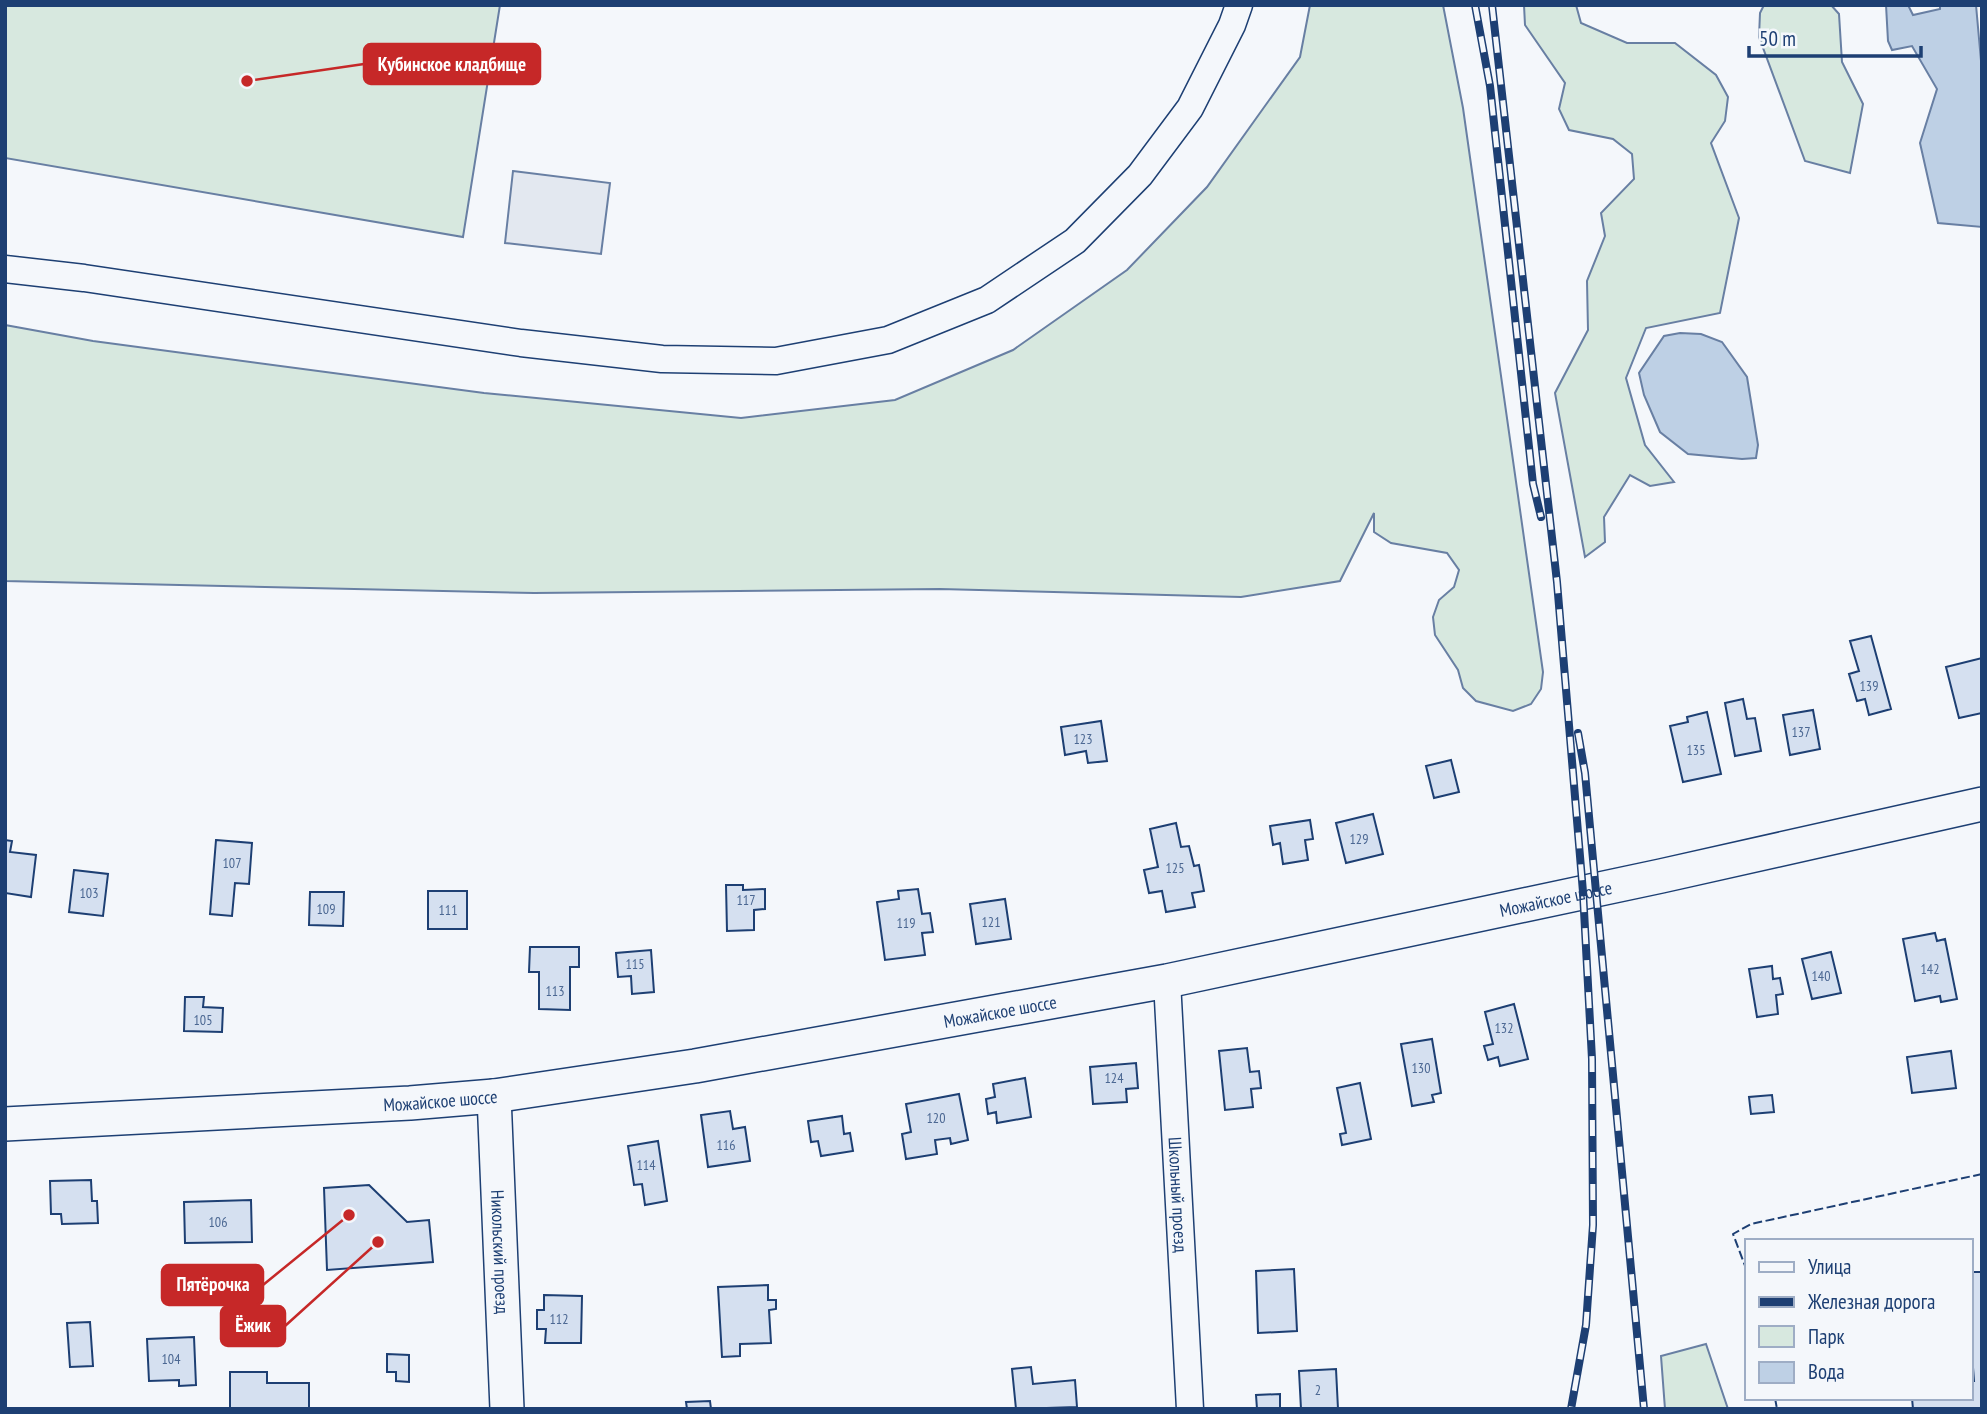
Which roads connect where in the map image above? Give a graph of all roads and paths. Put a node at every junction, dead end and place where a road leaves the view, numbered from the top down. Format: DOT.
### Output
graph roads {
  1 [pos="1239,5"];
  2 [pos="5,269"];
  3 [pos="1982,804"];
  4 [pos="1167,981"];
  5 [pos="494,1096"];
  6 [pos="5,1124"];
  7 [pos="507,1409"];
  8 [pos="1189,1409"];
  1 -- 2 [label="street"];
  3 -- 4 [label="main road, Можайское шоссе"];
  4 -- 5 [label="main road, Можайское шоссе"];
  4 -- 8 [label="street, Школьный проезд"];
  5 -- 6 [label="main road, Можайское шоссе"];
  5 -- 7 [label="main road, Никольский проезд"];
}
